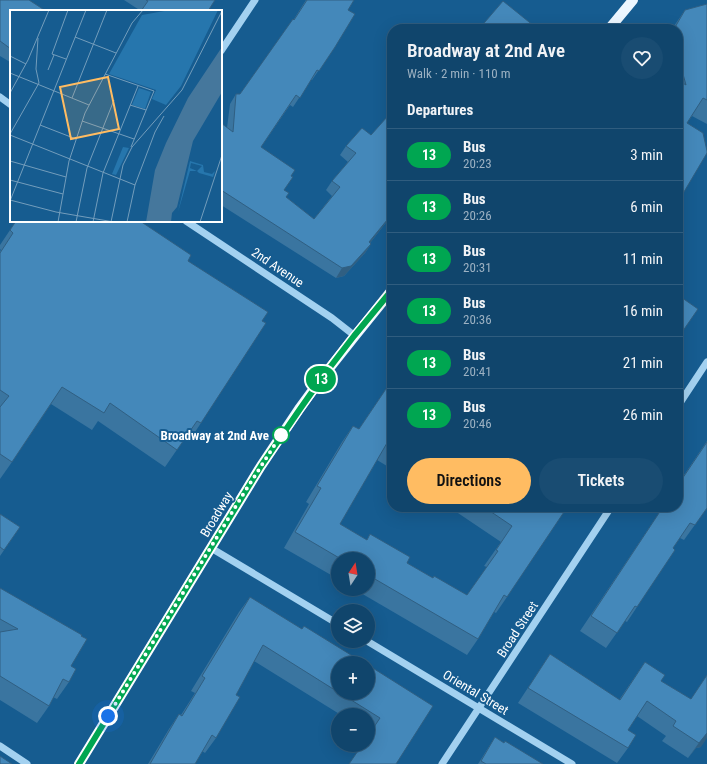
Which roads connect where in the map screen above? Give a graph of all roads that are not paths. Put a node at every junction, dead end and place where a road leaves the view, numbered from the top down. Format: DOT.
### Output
graph roads {
  1 [pos="255,0"];
  2 [pos="633,0"];
  3 [pos="613,24"];
  4 [pos="222,50"];
  5 [pos="0,97"];
  6 [pos="10,104"];
  7 [pos="188,222"];
  8 [pos="387,296"];
  9 [pos="354,336"];
  10 [pos="707,362"];
  11 [pos="683,398"];
  12 [pos="608,512"];
  13 [pos="211,548"];
  14 [pos="331,620"];
  15 [pos="375,646"];
  16 [pos="479,708"];
  17 [pos="0,746"];
  18 [pos="27,764"];
  19 [pos="79,764"];
  20 [pos="442,764"];
  21 [pos="572,764"];
  1 -- 4 [label="street"];
  2 -- 3 [label="main road"];
  5 -- 6 [label="street"];
  7 -- 9 [label="street, 2nd Avenue"];
  8 -- 9 [label="main road, Broadway"];
  9 -- 13 [label="main road, Broadway"];
  10 -- 11 [label="street"];
  12 -- 16 [label="street, Broad Street"];
  13 -- 14 [label="street"];
  13 -- 19 [label="main road, Broadway"];
  15 -- 16 [label="street, Oriental Street"];
  16 -- 20 [label="street, Broad Street"];
  16 -- 21 [label="street, Oriental Street"];
  17 -- 18 [label="street"];
}
